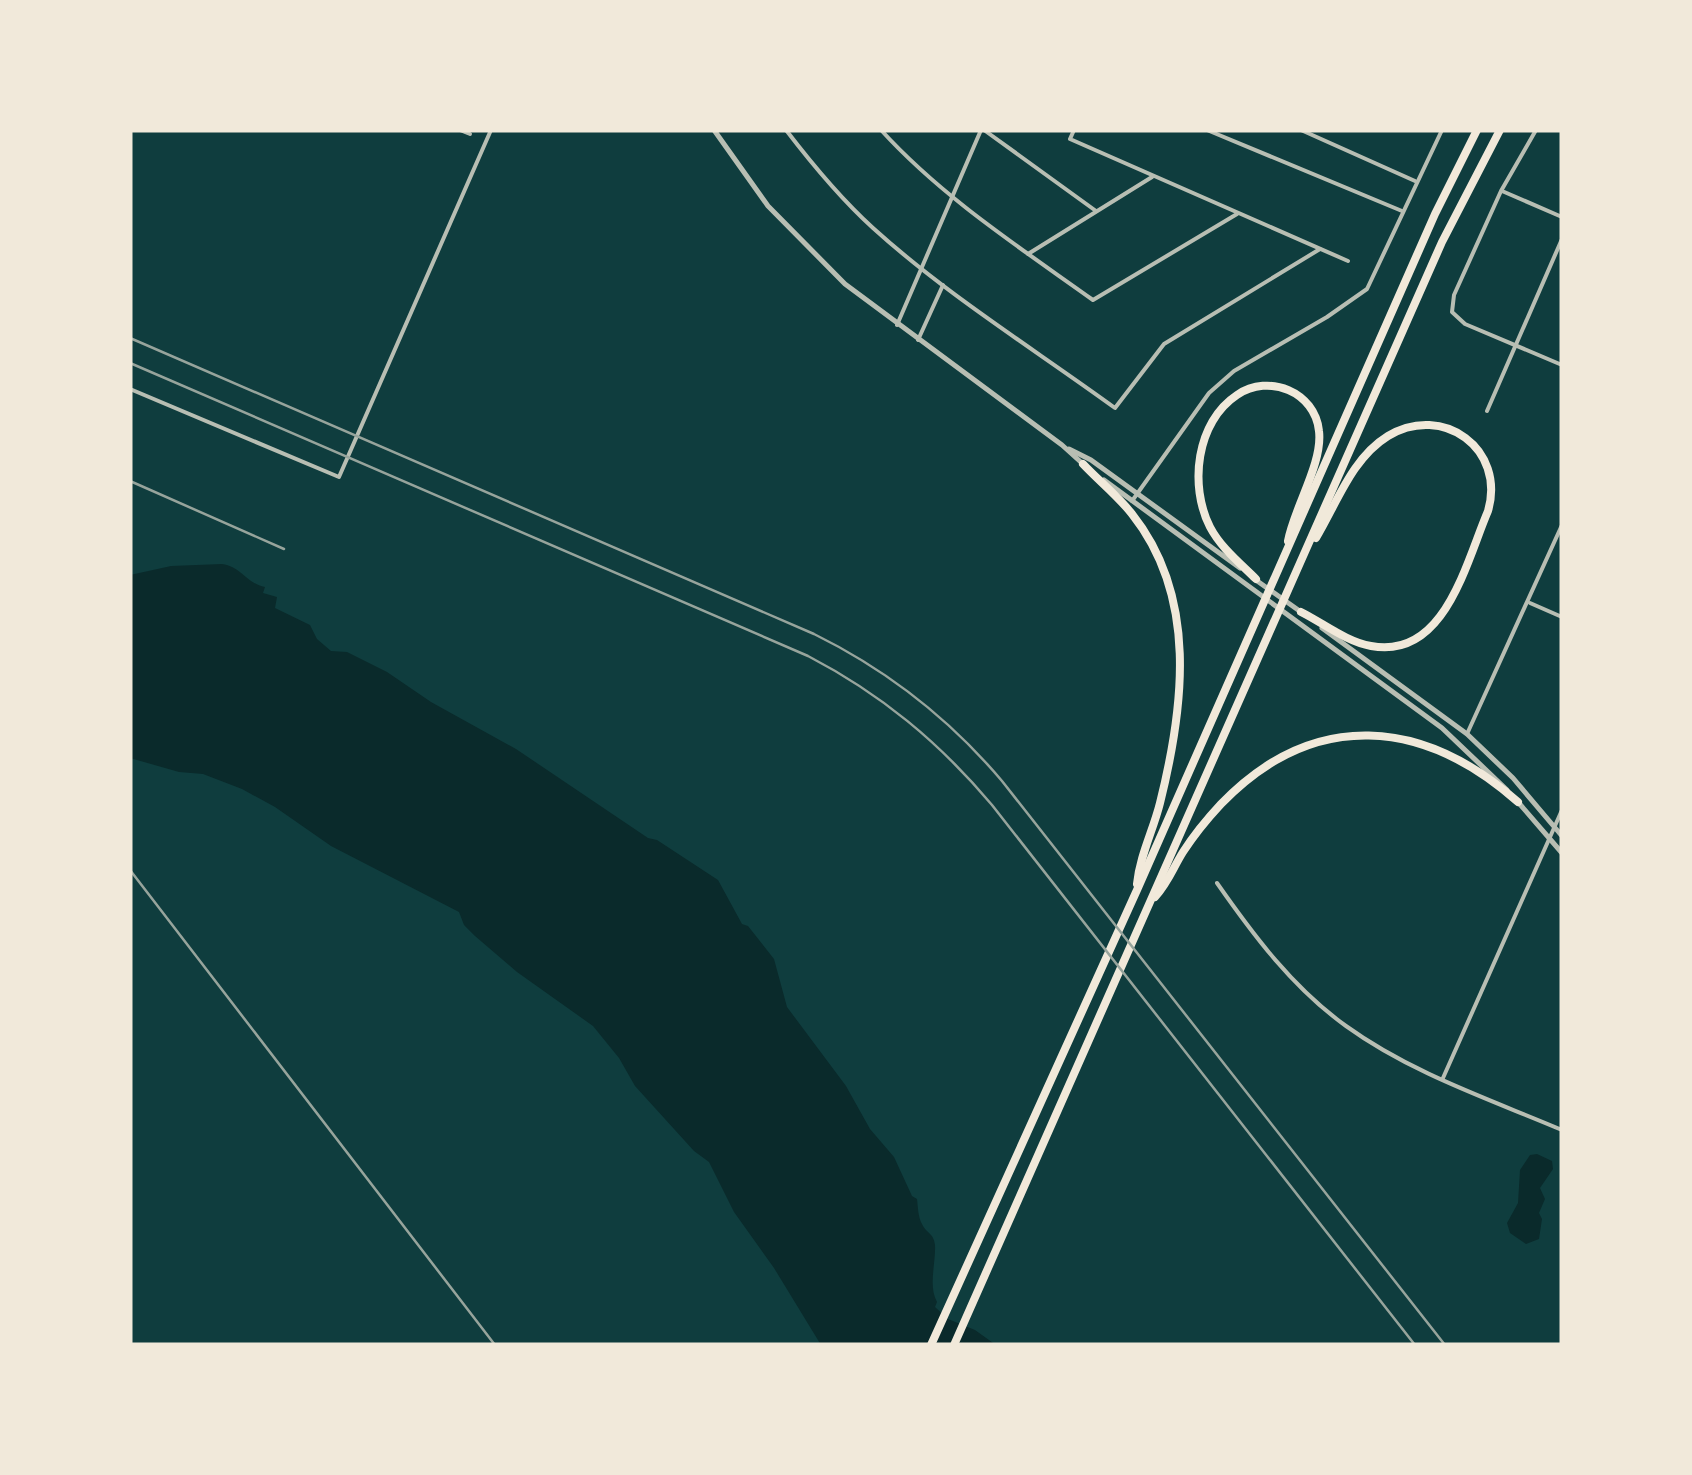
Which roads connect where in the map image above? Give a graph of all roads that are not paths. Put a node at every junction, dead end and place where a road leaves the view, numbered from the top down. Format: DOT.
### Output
graph roads {
  1 [pos="460,130"];
  2 [pos="491,130"];
  3 [pos="714,130"];
  4 [pos="786,130"];
  5 [pos="881,130"];
  6 [pos="983,130"];
  7 [pos="1074,130"];
  8 [pos="1207,130"];
  9 [pos="1301,130"];
  10 [pos="1442,130"];
  11 [pos="1477,130"];
  12 [pos="1500,130"];
  13 [pos="1536,130"];
  14 [pos="470,134"];
  15 [pos="1154,176"];
  16 [pos="1416,181"];
  17 [pos="1501,191"];
  18 [pos="952,197"];
  19 [pos="1402,211"];
  20 [pos="1096,212"];
  21 [pos="1237,214"];
  22 [pos="1562,217"];
  23 [pos="1562,239"];
  24 [pos="1320,249"];
  25 [pos="1028,254"];
  26 [pos="1348,261"];
  27 [pos="922,268"];
  28 [pos="943,284"];
  29 [pos="897,325"];
  30 [pos="918,340"];
  31 [pos="1515,344"];
  32 [pos="1562,365"];
  33 [pos="130,389"];
  34 [pos="1487,410"];
  35 [pos="1062,445"];
  36 [pos="1083,464"];
  37 [pos="1138,494"];
  38 [pos="1132,501"];
  39 [pos="1562,525"];
  40 [pos="1285,556"];
  41 [pos="1301,563"];
  42 [pos="1256,580"];
  43 [pos="1528,602"];
  44 [pos="1300,612"];
  45 [pos="1562,617"];
  46 [pos="1467,734"];
  47 [pos="1518,802"];
  48 [pos="1562,810"];
  49 [pos="1554,828"];
  50 [pos="1562,836"];
  51 [pos="1548,837"];
  52 [pos="1562,853"];
  53 [pos="1217,883"];
  54 [pos="1137,890"];
  55 [pos="1148,904"];
  56 [pos="1442,1078"];
  57 [pos="1562,1130"];
  58 [pos="931,1345"];
  59 [pos="954,1345"];
  1 -- 14 [label="street"];
  2 -- 33 [label="street"];
  3 -- 29 [label="street"];
  4 -- 27 [label="street"];
  5 -- 18 [label="street"];
  6 -- 18 [label="street"];
  6 -- 20 [label="street"];
  7 -- 15 [label="street"];
  8 -- 19 [label="street"];
  9 -- 16 [label="street"];
  10 -- 16 [label="street"];
  11 -- 40 [label="highway"];
  12 -- 41 [label="highway"];
  13 -- 17 [label="street"];
  15 -- 20 [label="street"];
  15 -- 21 [label="street"];
  16 -- 19 [label="street"];
  17 -- 22 [label="street"];
  17 -- 31 [label="street"];
  18 -- 25 [label="street"];
  18 -- 27 [label="street"];
  19 -- 37 [label="street"];
  20 -- 25 [label="street"];
  21 -- 24 [label="street"];
  21 -- 25 [label="street"];
  23 -- 31 [label="street"];
  24 -- 26 [label="street"];
  24 -- 28 [label="street"];
  27 -- 28 [label="street"];
  27 -- 29 [label="street"];
  28 -- 30 [label="street"];
  29 -- 30 [label="street"];
  30 -- 35 [label="street"];
  31 -- 32 [label="street"];
  31 -- 34 [label="street"];
  35 -- 36 [label="street"];
  35 -- 37 [label="street"];
  36 -- 38 [label="street"];
  36 -- 54 [label="highway"];
  37 -- 38 [label="street"];
  37 -- 42 [label="street"];
  38 -- 47 [label="street"];
  39 -- 43 [label="street"];
  40 -- 42 [label="highway"];
  40 -- 54 [label="highway"];
  41 -- 44 [label="highway"];
  41 -- 55 [label="highway"];
  42 -- 44 [label="street"];
  43 -- 45 [label="street"];
  43 -- 46 [label="street"];
  44 -- 46 [label="street"];
  46 -- 49 [label="street"];
  47 -- 51 [label="street"];
  47 -- 55 [label="highway"];
  48 -- 49 [label="street"];
  49 -- 50 [label="street"];
  49 -- 51 [label="street"];
  51 -- 52 [label="street"];
  51 -- 56 [label="street"];
  53 -- 56 [label="street"];
  54 -- 58 [label="highway"];
  55 -- 59 [label="highway"];
  56 -- 57 [label="street"];
}
